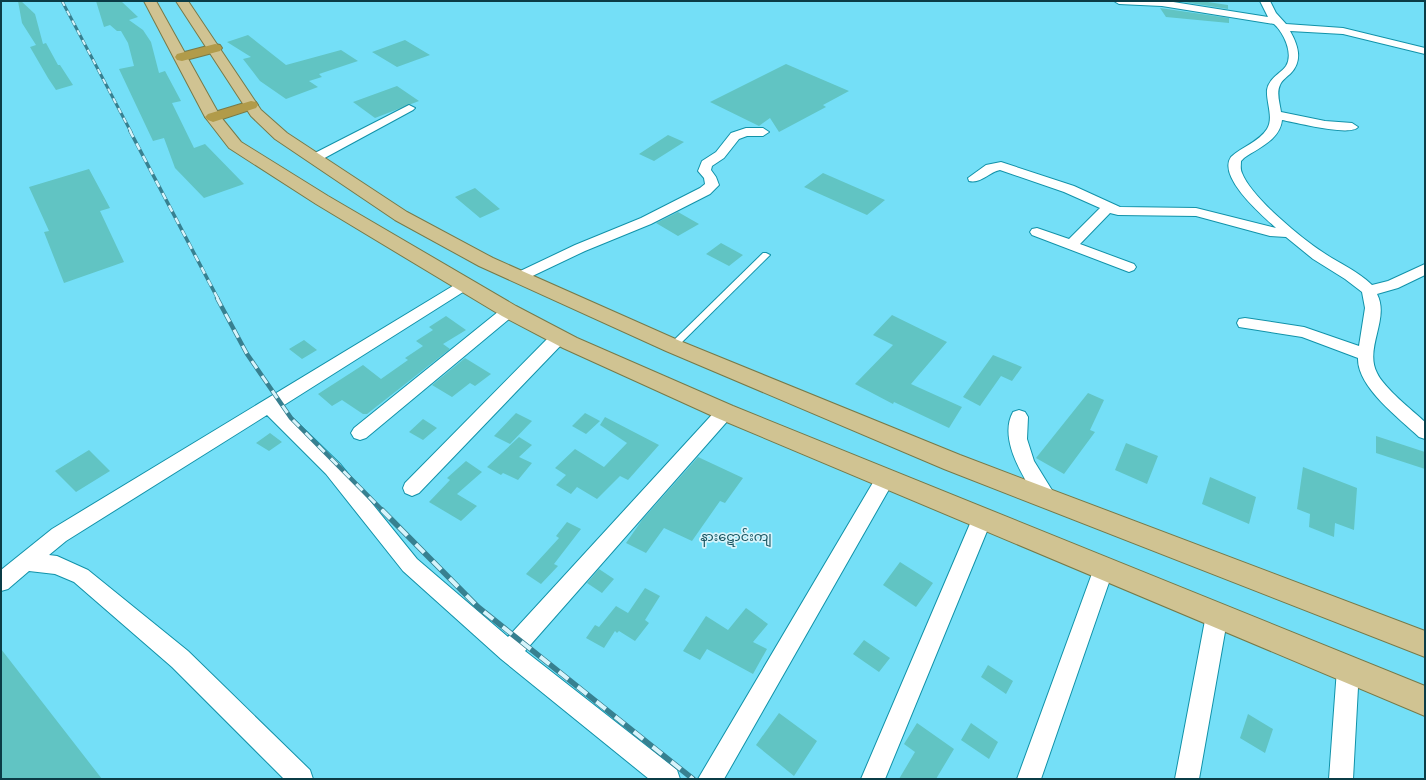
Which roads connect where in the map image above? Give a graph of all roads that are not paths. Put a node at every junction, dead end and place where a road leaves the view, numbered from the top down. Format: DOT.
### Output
graph roads {
  1 [pos="150,1"];
  2 [pos="182,1"];
  3 [pos="1119,1"];
  4 [pos="1265,1"];
  5 [pos="1280,24"];
  6 [pos="215,48"];
  7 [pos="1425,51"];
  8 [pos="182,57"];
  9 [pos="251,106"];
  10 [pos="409,108"];
  11 [pos="1276,115"];
  12 [pos="213,117"];
  13 [pos="1352,127"];
  14 [pos="763,132"];
  15 [pos="315,158"];
  16 [pos="974,178"];
  17 [pos="1108,207"];
  18 [pos="1037,232"];
  19 [pos="1289,233"];
  20 [pos="1071,245"];
  21 [pos="766,255"];
  22 [pos="1129,267"];
  23 [pos="1425,269"];
  24 [pos="519,277"];
  25 [pos="466,284"];
  26 [pos="1369,291"];
  27 [pos="510,311"];
  28 [pos="1245,323"];
  29 [pos="559,338"];
  30 [pos="673,346"];
  31 [pos="1365,355"];
  32 [pos="268,405"];
  33 [pos="725,412"];
  34 [pos="1019,417"];
  35 [pos="1425,432"];
  36 [pos="360,433"];
  37 [pos="885,479"];
  38 [pos="412,488"];
  39 [pos="1048,500"];
  40 [pos="982,519"];
  41 [pos="25,562"];
  42 [pos="1104,568"];
  43 [pos="1,582"];
  44 [pos="1217,615"];
  45 [pos="1425,644"];
  46 [pos="509,652"];
  47 [pos="1348,668"];
  48 [pos="1425,701"];
  49 [pos="302,779"];
  50 [pos="668,779"];
  51 [pos="710,779"];
  52 [pos="873,779"];
  53 [pos="1029,779"];
  54 [pos="1187,779"];
  55 [pos="1341,779"];
  1 -- 8 [label="main road"];
  2 -- 6 [label="main road"];
  3 -- 5 [label="street"];
  4 -- 5 [label="street"];
  5 -- 7 [label="street"];
  5 -- 11 [label="street"];
  6 -- 8 [label="highway"];
  6 -- 9 [label="main road"];
  8 -- 12 [label="main road"];
  9 -- 12 [label="highway"];
  9 -- 15 [label="main road"];
  10 -- 15 [label="street"];
  11 -- 13 [label="street"];
  11 -- 19 [label="street"];
  12 -- 25 [label="main road"];
  14 -- 24 [label="street"];
  15 -- 24 [label="main road"];
  16 -- 17 [label="street"];
  17 -- 19 [label="street"];
  17 -- 20 [label="street"];
  18 -- 20 [label="street"];
  19 -- 26 [label="street"];
  20 -- 22 [label="street"];
  21 -- 30 [label="lane"];
  23 -- 26 [label="street"];
  24 -- 30 [label="main road"];
  25 -- 27 [label="main road"];
  25 -- 32 [label="street"];
  26 -- 31 [label="street"];
  27 -- 29 [label="main road"];
  27 -- 36 [label="street"];
  28 -- 31 [label="street"];
  29 -- 33 [label="main road"];
  29 -- 38 [label="street"];
  30 -- 39 [label="main road"];
  31 -- 35 [label="street"];
  32 -- 41 [label="street"];
  32 -- 46 [label="street"];
  33 -- 37 [label="main road"];
  33 -- 46 [label="street"];
  34 -- 39 [label="street"];
  37 -- 40 [label="main road"];
  37 -- 51 [label="street"];
  39 -- 45 [label="main road"];
  40 -- 42 [label="main road"];
  40 -- 52 [label="street"];
  41 -- 43 [label="street"];
  41 -- 49 [label="street"];
  42 -- 44 [label="main road"];
  42 -- 53 [label="street"];
  44 -- 47 [label="main road"];
  44 -- 54 [label="street"];
  46 -- 50 [label="street"];
  47 -- 48 [label="main road"];
  47 -- 55 [label="street"];
}
